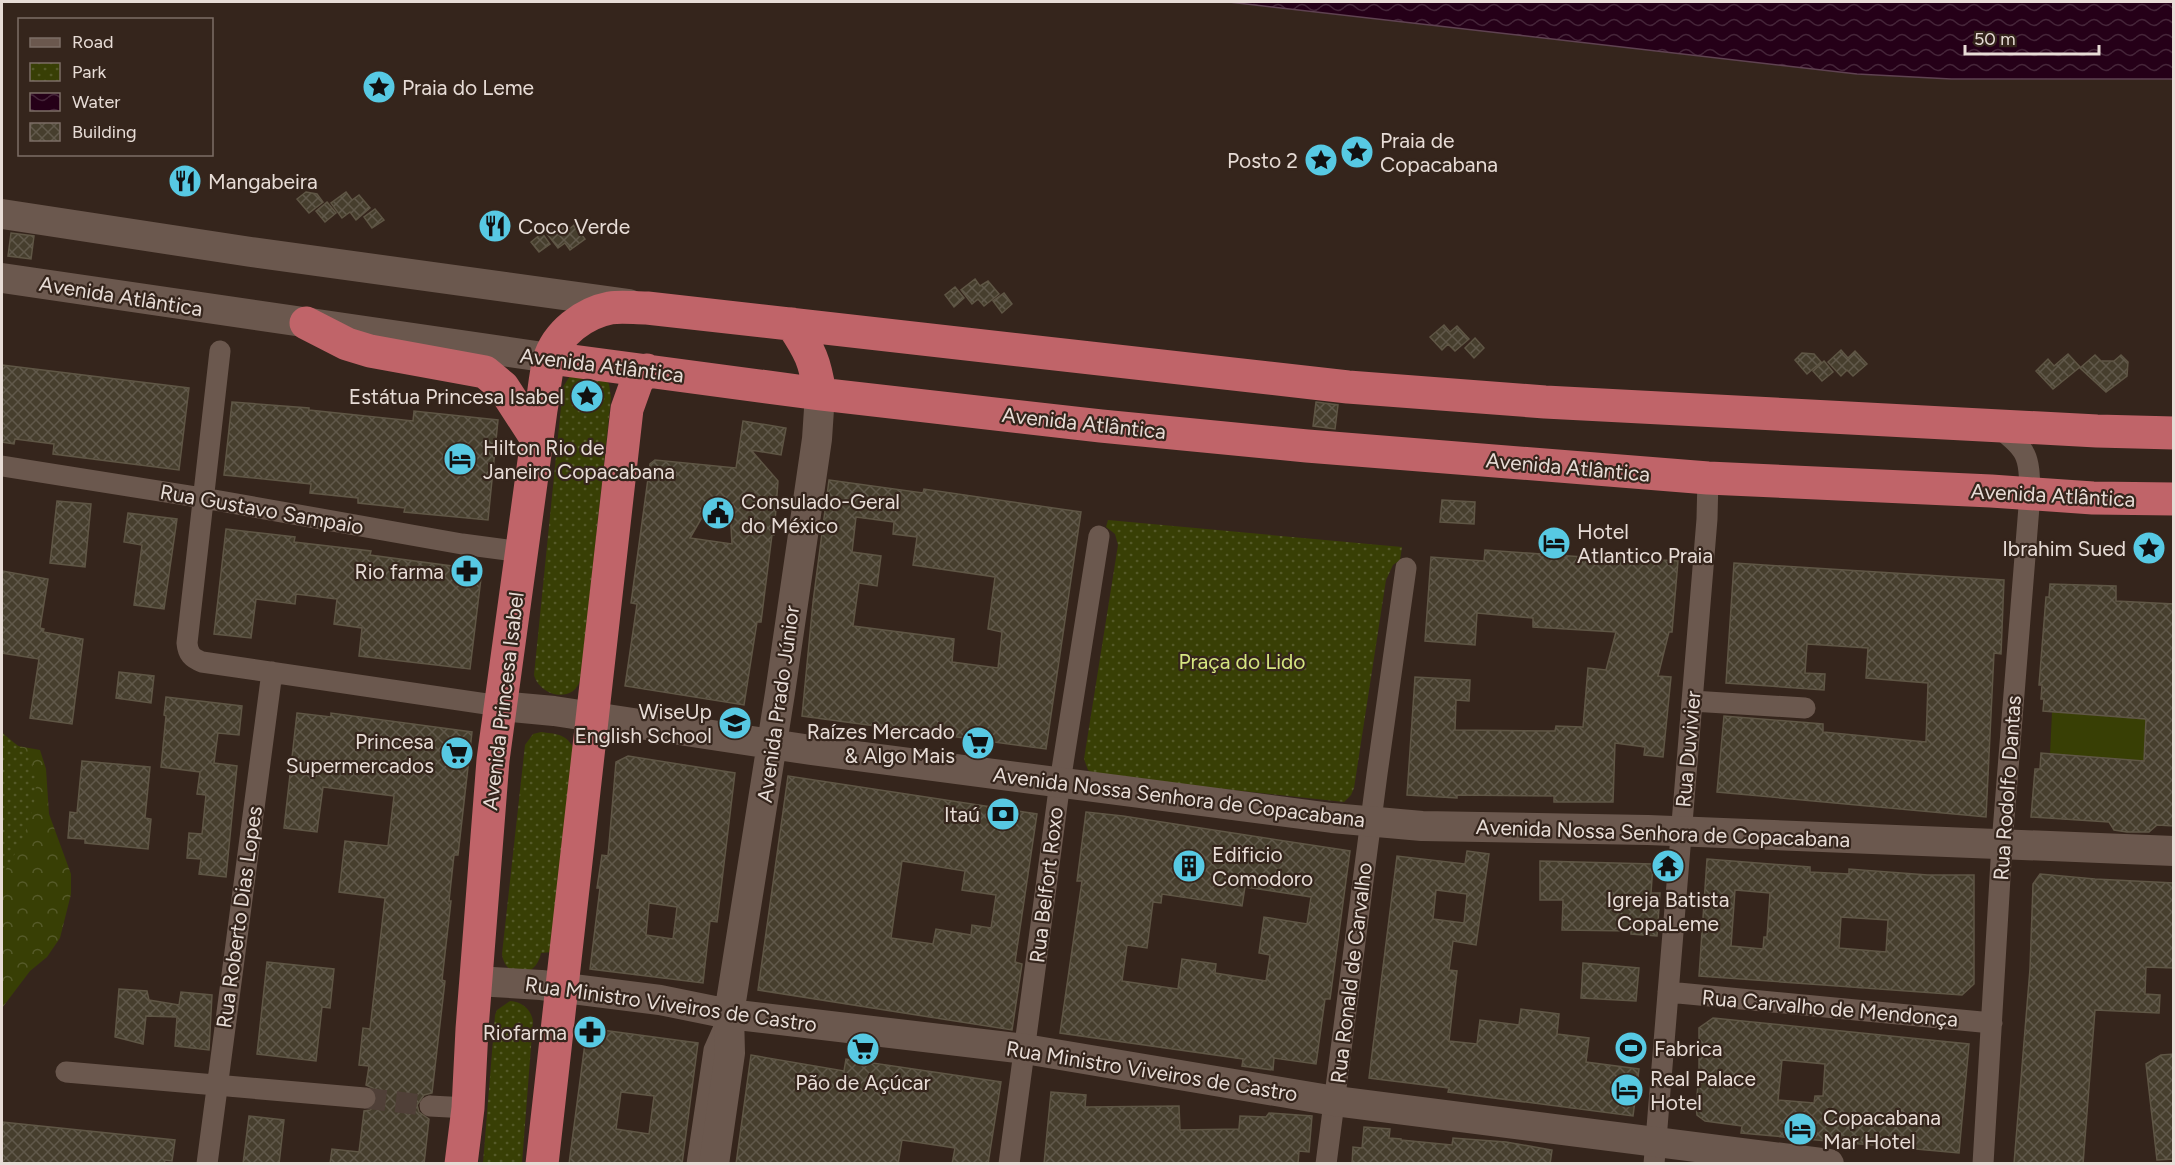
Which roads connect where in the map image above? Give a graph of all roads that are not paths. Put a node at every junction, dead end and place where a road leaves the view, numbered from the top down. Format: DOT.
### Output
graph roads {
  1 [pos="2,214"];
  2 [pos="2,278"];
  3 [pos="647,308"];
  4 [pos="306,323"];
  5 [pos="792,324"];
  6 [pos="220,351"];
  7 [pos="550,358"];
  8 [pos="647,370"];
  9 [pos="819,394"];
  10 [pos="1997,426"];
  11 [pos="2174,433"];
  12 [pos="538,441"];
  13 [pos="2,466"];
  14 [pos="1708,478"];
  15 [pos="2030,494"];
  16 [pos="203,498"];
  17 [pos="2174,499"];
  18 [pos="1100,537"];
  19 [pos="522,552"];
  20 [pos="1406,568"];
  21 [pos="272,672"];
  22 [pos="1692,700"];
  23 [pos="500,706"];
  24 [pos="1805,708"];
  25 [pos="593,718"];
  26 [pos="772,744"];
  27 [pos="1060,782"];
  28 [pos="1370,822"];
  29 [pos="1681,831"];
  30 [pos="2002,844"];
  31 [pos="2174,851"];
  32 [pos="476,981"];
  33 [pos="562,987"];
  34 [pos="1668,992"];
  35 [pos="729,1014"];
  36 [pos="1992,1023"];
  37 [pos="1024,1049"];
  38 [pos="66,1072"];
  39 [pos="217,1084"];
  40 [pos="365,1098"];
  41 [pos="1335,1101"];
  42 [pos="430,1106"];
  43 [pos="468,1108"];
  44 [pos="1655,1153"];
  45 [pos="207,1164"];
  46 [pos="461,1164"];
  47 [pos="542,1164"];
  48 [pos="697,1164"];
  49 [pos="714,1164"];
  50 [pos="1009,1164"];
  51 [pos="1326,1164"];
  52 [pos="1828,1164"];
  53 [pos="1983,1164"];
  1 -- 3 [label="street"];
  2 -- 4 [label="street, Avenida Atlântica"];
  3 -- 5 [label="highway"];
  3 -- 7 [label="highway, Avenida Princesa Isabel"];
  4 -- 7 [label="street, Avenida Atlântica"];
  4 -- 12 [label="highway"];
  5 -- 9 [label="highway"];
  5 -- 10 [label="highway"];
  6 -- 16 [label="street"];
  7 -- 8 [label="highway, Avenida Atlântica"];
  7 -- 12 [label="highway, Avenida Princesa Isabel"];
  8 -- 9 [label="highway, Avenida Atlântica"];
  8 -- 25 [label="highway"];
  9 -- 14 [label="highway, Avenida Atlântica"];
  9 -- 26 [label="street, Avenida Prado Júnior"];
  10 -- 11 [label="highway"];
  10 -- 15 [label="street, Rua Rodolfo Dantas"];
  12 -- 19 [label="highway, Avenida Princesa Isabel"];
  13 -- 16 [label="street, Rua Gustavo Sampaio"];
  14 -- 15 [label="highway, Avenida Atlântica"];
  14 -- 22 [label="street, Rua Duvivier"];
  15 -- 17 [label="highway, Avenida Atlântica"];
  15 -- 30 [label="street, Rua Rodolfo Dantas"];
  16 -- 19 [label="street, Rua Gustavo Sampaio"];
  16 -- 21 [label="street, Avenida Nossa Senhora de Copacabana"];
  18 -- 27 [label="street, Rua Belfort Roxo"];
  19 -- 23 [label="highway, Avenida Princesa Isabel"];
  20 -- 28 [label="street, Rua Ronald de Carvalho"];
  21 -- 23 [label="street, Avenida Nossa Senhora de Copacabana"];
  21 -- 39 [label="street, Rua Roberto Dias Lopes"];
  22 -- 24 [label="street"];
  22 -- 29 [label="street, Rua Duvivier"];
  23 -- 25 [label="street, Avenida Nossa Senhora de Copacabana"];
  23 -- 32 [label="highway, Avenida Princesa Isabel"];
  25 -- 26 [label="street, Avenida Nossa Senhora de Copacabana"];
  25 -- 33 [label="highway"];
  26 -- 27 [label="street, Avenida Nossa Senhora de Copacabana"];
  26 -- 35 [label="street, Avenida Prado Júnior"];
  27 -- 28 [label="street, Avenida Nossa Senhora de Copacabana"];
  27 -- 37 [label="street, Rua Belfort Roxo"];
  28 -- 29 [label="street, Avenida Nossa Senhora de Copacabana"];
  28 -- 41 [label="street, Rua Ronald de Carvalho"];
  29 -- 30 [label="street, Avenida Nossa Senhora de Copacabana"];
  29 -- 34 [label="street, Rua Duvivier"];
  30 -- 31 [label="street, Avenida Nossa Senhora de Copacabana"];
  30 -- 36 [label="street, Rua Rodolfo Dantas"];
  32 -- 33 [label="street, Rua Ministro Viveiros de Castro"];
  32 -- 43 [label="highway, Avenida Princesa Isabel"];
  33 -- 35 [label="street, Rua Ministro Viveiros de Castro"];
  33 -- 47 [label="highway"];
  34 -- 36 [label="street, Rua Carvalho de Mendonça"];
  34 -- 44 [label="street, Rua Duvivier"];
  35 -- 37 [label="street, Rua Ministro Viveiros de Castro"];
  35 -- 48 [label="street, Avenida Prado Júnior"];
  35 -- 49 [label="street, Avenida Prado Júnior"];
  36 -- 53 [label="street, Rua Rodolfo Dantas"];
  37 -- 41 [label="street, Rua Ministro Viveiros de Castro"];
  37 -- 50 [label="street, Rua Belfort Roxo"];
  38 -- 39 [label="street"];
  39 -- 40 [label="street"];
  39 -- 45 [label="street, Rua Roberto Dias Lopes"];
  41 -- 44 [label="street, Rua Ministro Viveiros de Castro"];
  41 -- 51 [label="street, Rua Ronald de Carvalho"];
  42 -- 43 [label="street"];
  43 -- 46 [label="highway, Avenida Princesa Isabel"];
  44 -- 52 [label="street, Rua Ministro Viveiros de Castro"];
}
